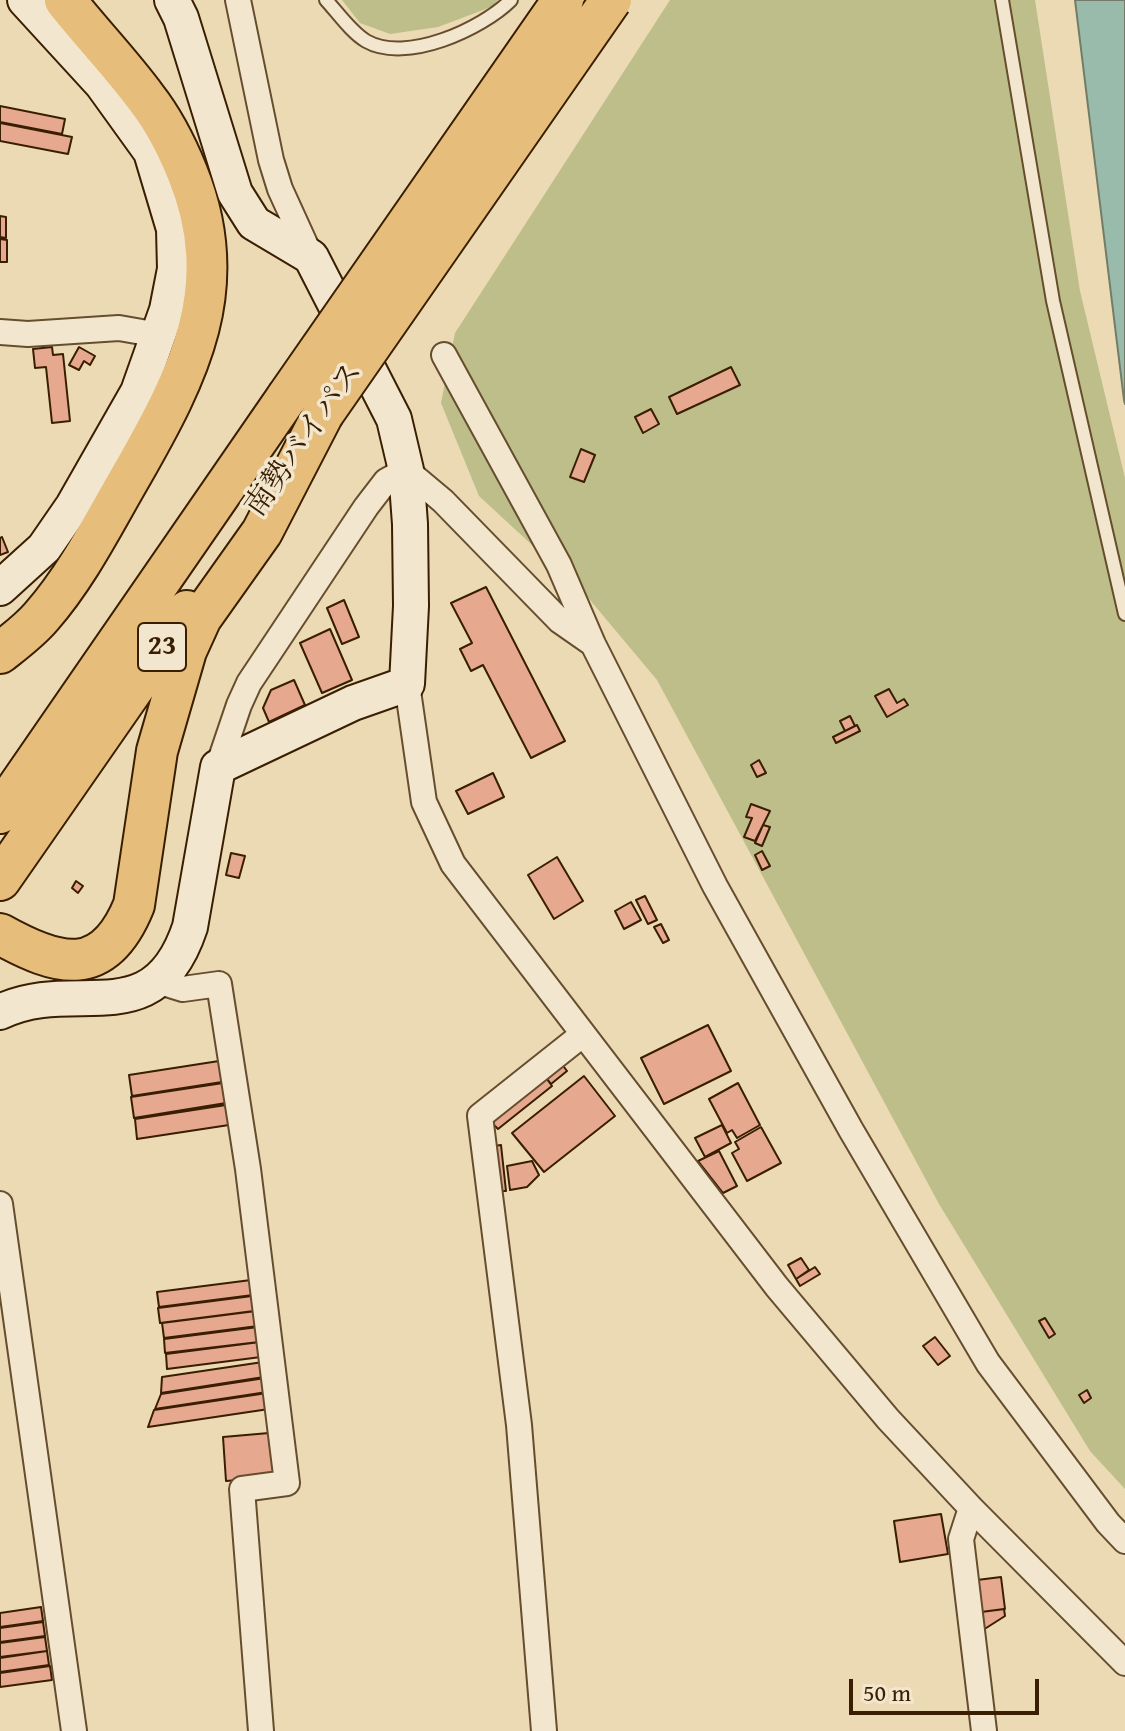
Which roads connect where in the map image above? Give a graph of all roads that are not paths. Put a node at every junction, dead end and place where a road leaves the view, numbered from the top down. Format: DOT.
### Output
graph roads {
  1 [pos="172,0"];
  2 [pos="238,0"];
  3 [pos="326,0"];
  4 [pos="511,0"];
  5 [pos="563,0"];
  6 [pos="611,0"];
  7 [pos="1002,0"];
  8 [pos="47,4"];
  9 [pos="311,257"];
  10 [pos="0,332"];
  11 [pos="159,335"];
  12 [pos="444,355"];
  13 [pos="287,397"];
  14 [pos="323,414"];
  15 [pos="406,470"];
  16 [pos="0,588"];
  17 [pos="1125,614"];
  18 [pos="593,644"];
  19 [pos="0,653"];
  20 [pos="407,684"];
  21 [pos="218,767"];
  22 [pos="0,779"];
  23 [pos="0,813"];
  24 [pos="0,880"];
  25 [pos="0,934"];
  26 [pos="157,981"];
  27 [pos="0,1012"];
  28 [pos="582,1035"];
  29 [pos="0,1204"];
  30 [pos="971,1508"];
  31 [pos="1116,1527"];
  32 [pos="1125,1541"];
  33 [pos="1125,1663"];
  34 [pos="74,1731"];
  35 [pos="261,1731"];
  36 [pos="544,1731"];
  37 [pos="984,1731"];
  1 -- 9 [label="main road"];
  2 -- 9 [label="street"];
  3 -- 4 [label="lane"];
  5 -- 13 [label="highway, 南勢バイパス / 23, bridge"];
  6 -- 14 [label="highway, 南勢バイパス / 23, bridge"];
  7 -- 17 [label="lane"];
  8 -- 11 [label="main road"];
  8 -- 19 [label="highway"];
  9 -- 15 [label="main road"];
  10 -- 11 [label="street"];
  11 -- 16 [label="main road"];
  12 -- 18 [label="street"];
  13 -- 22 [label="highway"];
  13 -- 23 [label="highway, 南勢バイパス / 23"];
  14 -- 24 [label="highway, 南勢バイパス / 23"];
  14 -- 25 [label="highway"];
  15 -- 18 [label="street"];
  15 -- 20 [label="main road"];
  15 -- 21 [label="street"];
  18 -- 31 [label="street"];
  20 -- 21 [label="main road"];
  20 -- 28 [label="street"];
  21 -- 26 [label="main road"];
  26 -- 27 [label="main road"];
  26 -- 35 [label="street"];
  28 -- 30 [label="street"];
  28 -- 36 [label="street"];
  29 -- 34 [label="street"];
  30 -- 33 [label="street"];
  30 -- 37 [label="street"];
  31 -- 32 [label="street"];
}
